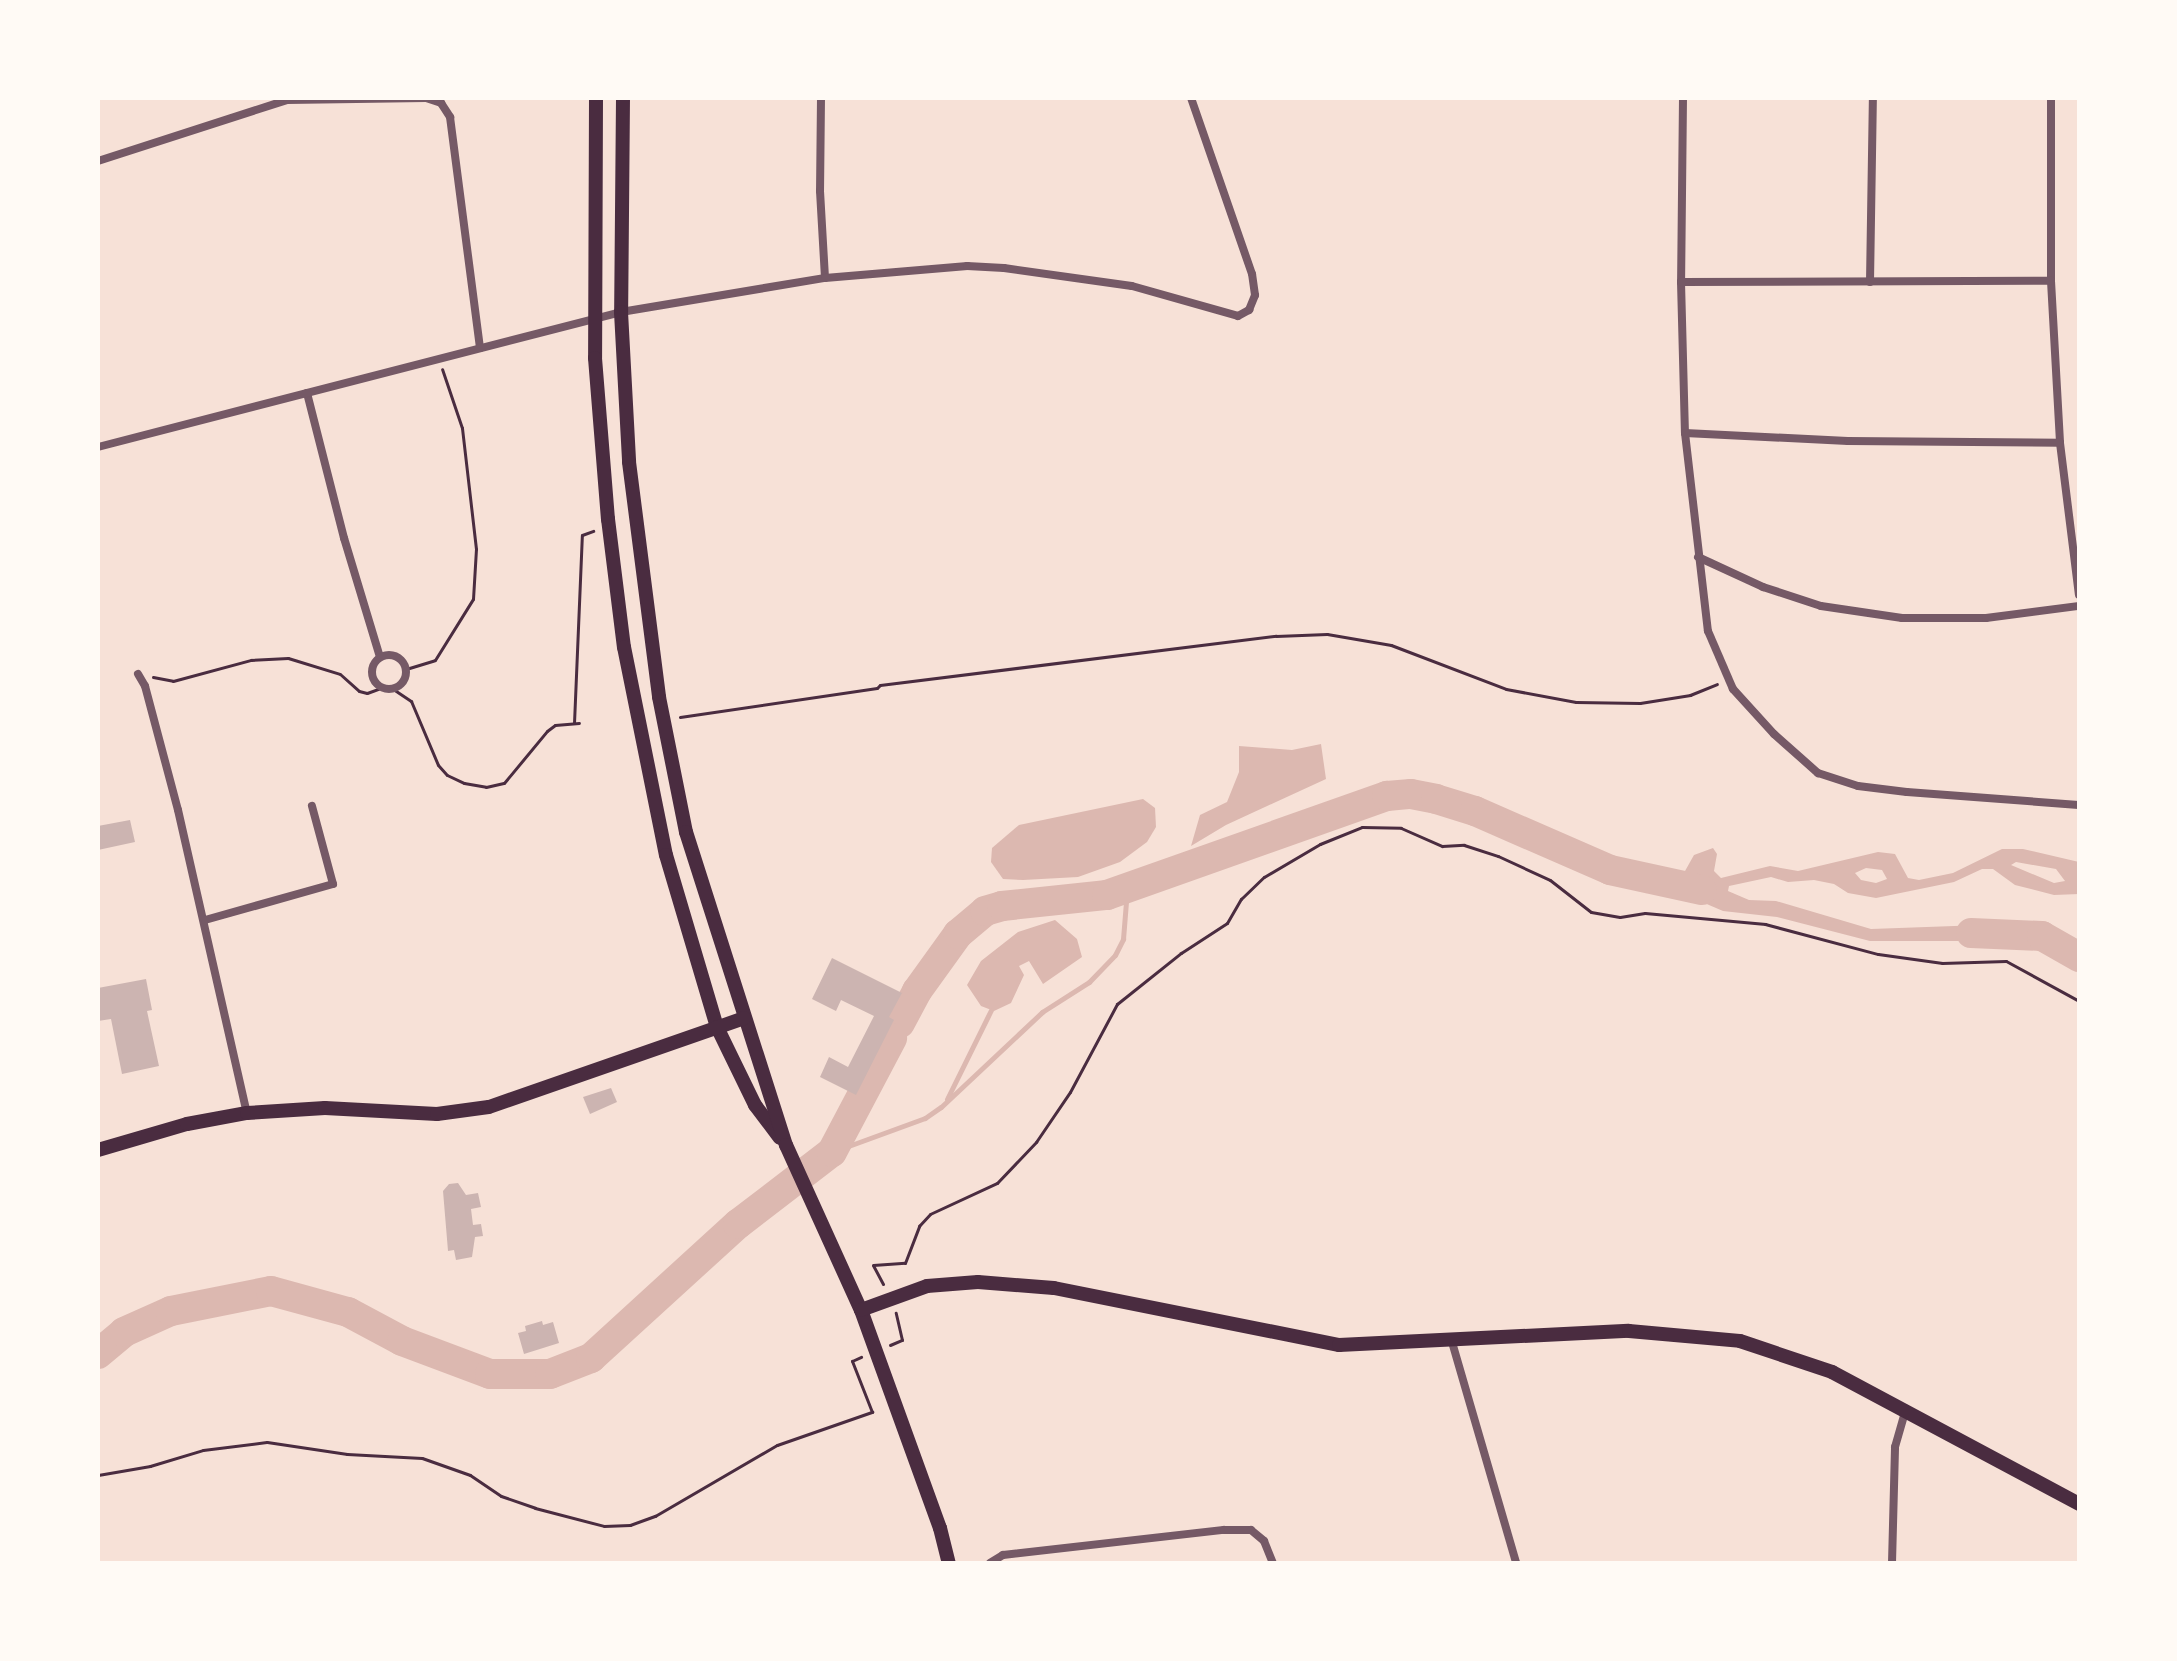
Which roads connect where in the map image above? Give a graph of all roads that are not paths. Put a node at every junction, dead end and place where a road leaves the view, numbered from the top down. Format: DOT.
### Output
graph roads {
  1 [pos="596,98"];
  2 [pos="623,98"];
  3 [pos="821,98"];
  4 [pos="1191,98"];
  5 [pos="1683,98"];
  6 [pos="1873,98"];
  7 [pos="2051,98"];
  8 [pos="287,99"];
  9 [pos="98,161"];
  10 [pos="825,278"];
  11 [pos="2051,281"];
  12 [pos="1681,282"];
  13 [pos="1870,282"];
  14 [pos="621,312"];
  15 [pos="594,320"];
  16 [pos="480,348"];
  17 [pos="307,393"];
  18 [pos="1685,433"];
  19 [pos="2060,443"];
  20 [pos="98,447"];
  21 [pos="1698,557"];
  22 [pos="2079,595"];
  23 [pos="2079,606"];
  24 [pos="380,657"];
  25 [pos="138,674"];
  26 [pos="2079,805"];
  27 [pos="312,806"];
  28 [pos="205,920"];
  29 [pos="744,1018"];
  30 [pos="717,1027"];
  31 [pos="247,1113"];
  32 [pos="786,1145"];
  33 [pos="98,1150"];
  34 [pos="861,1310"];
  35 [pos="1452,1342"];
  36 [pos="1906,1409"];
  37 [pos="2079,1504"];
  38 [pos="992,1562"];
  39 [pos="949,1563"];
  40 [pos="1273,1563"];
  41 [pos="1516,1563"];
  42 [pos="1892,1563"];
  1 -- 15 [label="main road"];
  2 -- 14 [label="main road"];
  3 -- 10 [label="street"];
  4 -- 10 [label="street"];
  5 -- 12 [label="street"];
  6 -- 13 [label="street"];
  7 -- 11 [label="street"];
  8 -- 9 [label="street"];
  8 -- 16 [label="street"];
  10 -- 14 [label="street"];
  11 -- 13 [label="street"];
  11 -- 19 [label="street"];
  12 -- 13 [label="street"];
  12 -- 18 [label="street"];
  14 -- 15 [label="street"];
  14 -- 29 [label="main road"];
  15 -- 16 [label="street"];
  15 -- 30 [label="main road"];
  16 -- 17 [label="street"];
  17 -- 20 [label="street"];
  17 -- 24 [label="street"];
  18 -- 19 [label="street"];
  18 -- 21 [label="street"];
  19 -- 22 [label="street"];
  21 -- 23 [label="street"];
  21 -- 26 [label="street"];
  24 -- 24 [label="street"];
  25 -- 28 [label="street"];
  27 -- 28 [label="street"];
  28 -- 31 [label="street"];
  29 -- 30 [label="main road"];
  29 -- 32 [label="main road"];
  30 -- 31 [label="main road"];
  30 -- 32 [label="main road"];
  31 -- 33 [label="main road"];
  32 -- 34 [label="main road"];
  34 -- 35 [label="main road"];
  34 -- 39 [label="main road"];
  35 -- 36 [label="main road"];
  35 -- 41 [label="street"];
  36 -- 37 [label="main road"];
  36 -- 42 [label="street"];
  38 -- 40 [label="street"];
}
